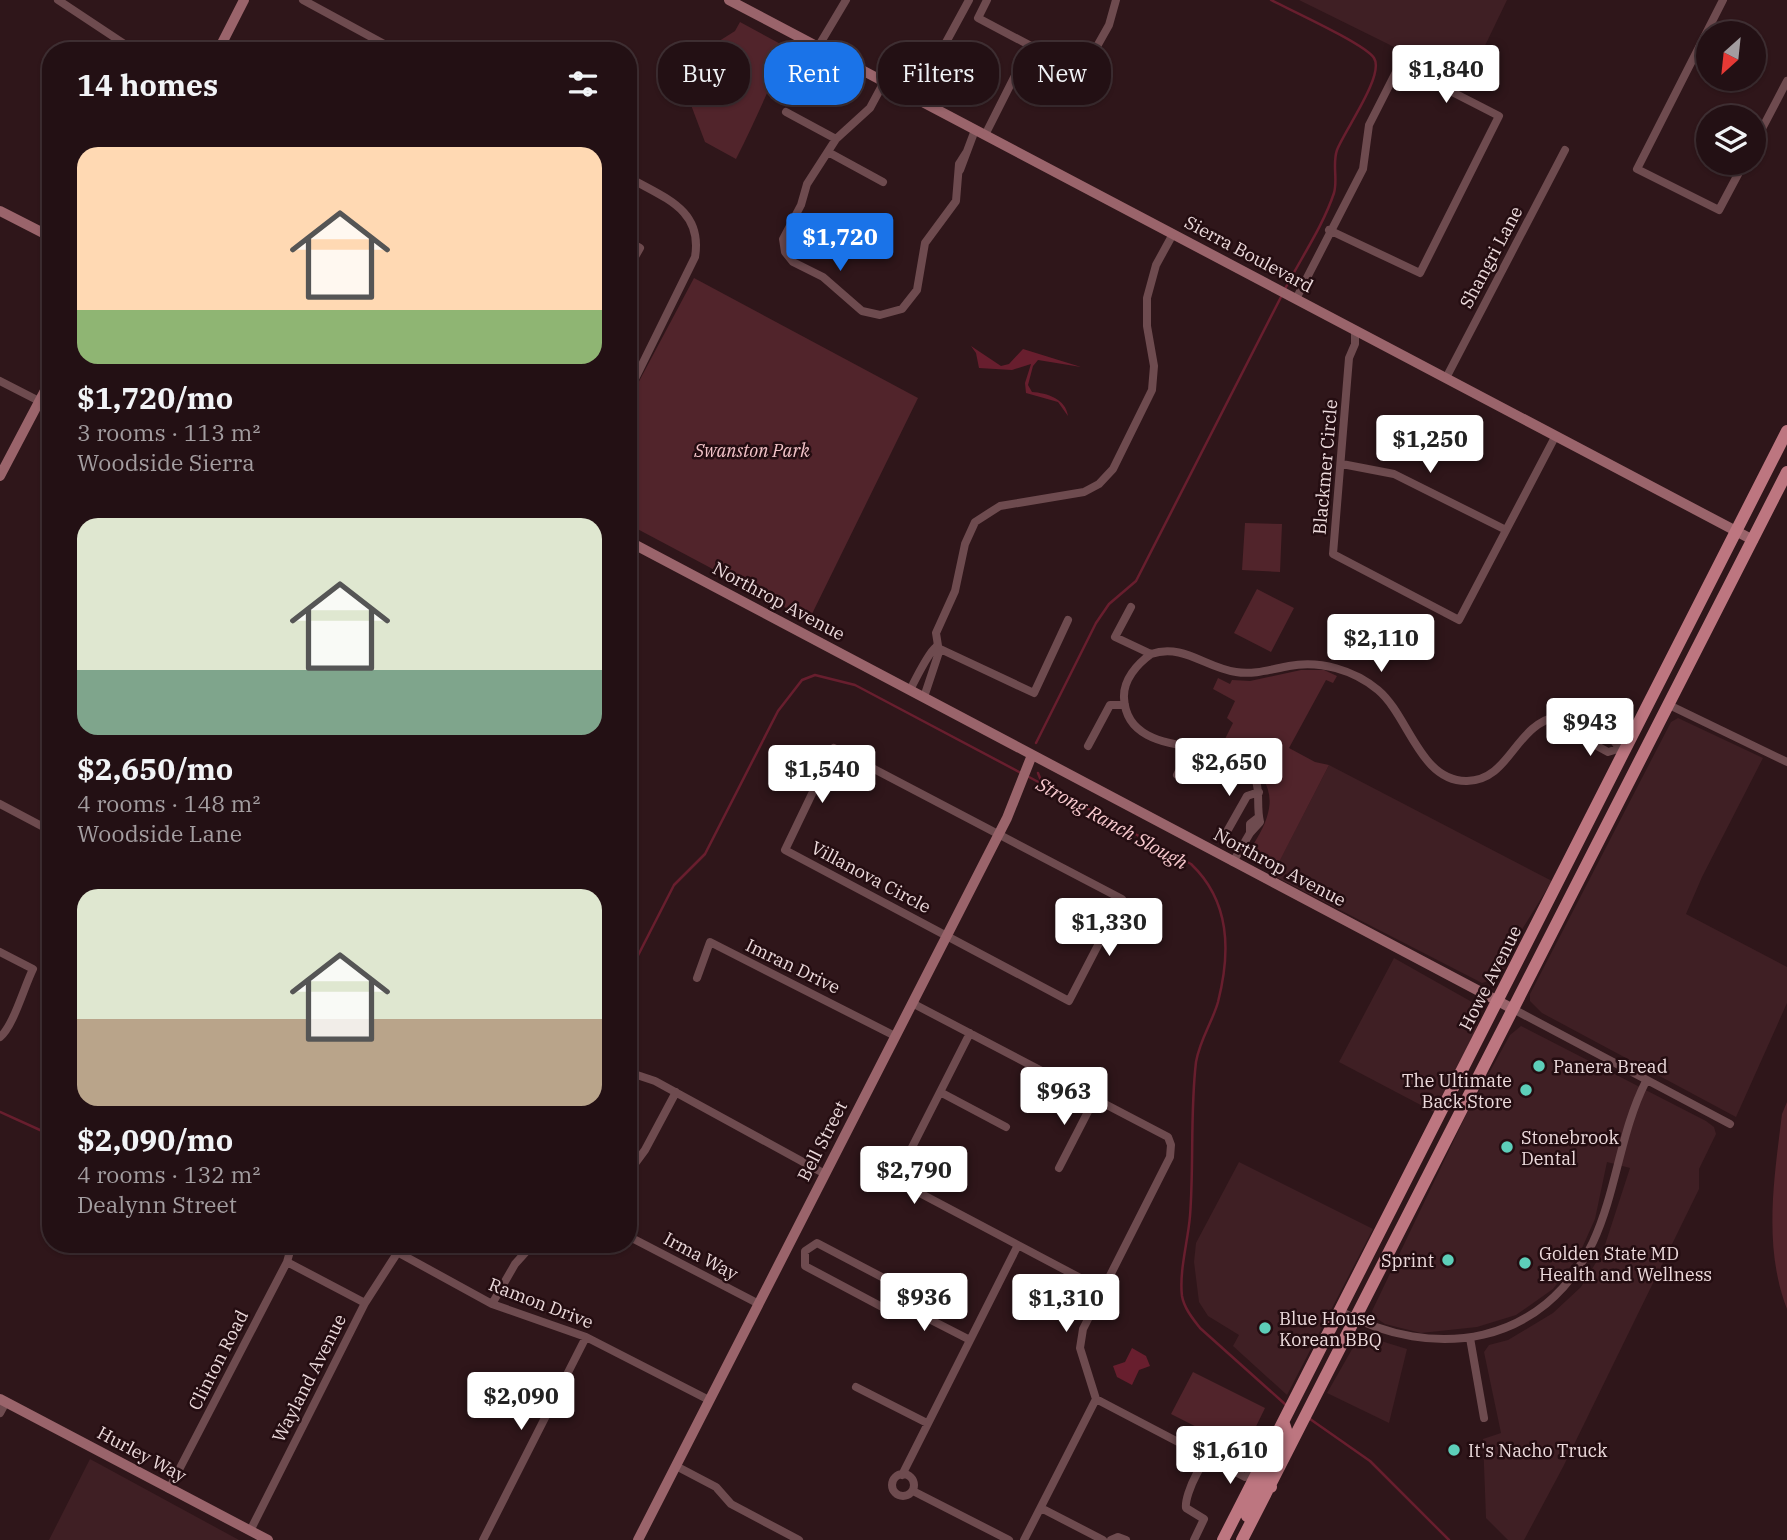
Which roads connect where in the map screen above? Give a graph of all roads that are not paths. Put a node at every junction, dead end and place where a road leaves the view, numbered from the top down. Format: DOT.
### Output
graph roads {
  1 [pos="58,0"];
  2 [pos="244,0"];
  3 [pos="303,0"];
  4 [pos="730,0"];
  5 [pos="846,0"];
  6 [pos="969,0"];
  7 [pos="987,0"];
  8 [pos="1116,0"];
  9 [pos="1723,0"];
  10 [pos="121,42"];
  11 [pos="223,42"];
  12 [pos="380,42"];
  13 [pos="809,42"];
  14 [pos="821,42"];
  15 [pos="946,42"];
  16 [pos="1023,42"];
  17 [pos="1100,42"];
  18 [pos="1013,75"];
  19 [pos="1787,80"];
  20 [pos="878,93"];
  21 [pos="928,105"];
  22 [pos="786,112"];
  23 [pos="1766,121"];
  24 [pos="980,132"];
  25 [pos="836,139"];
  26 [pos="1565,150"];
  27 [pos="828,152"];
  28 [pos="1738,175"];
  29 [pos="637,182"];
  30 [pos="883,182"];
  31 [pos="0,211"];
  32 [pos="1329,230"];
  33 [pos="42,232"];
  34 [pos="1173,234"];
  35 [pos="1288,294"];
  36 [pos="1354,330"];
  37 [pos="637,375"];
  38 [pos="1446,378"];
  39 [pos="0,381"];
  40 [pos="42,396"];
  41 [pos="39,401"];
  42 [pos="1787,431"];
  43 [pos="1555,437"];
  44 [pos="1342,464"];
  45 [pos="1787,472"];
  46 [pos="0,477"];
  47 [pos="1506,530"];
  48 [pos="1736,531"];
  49 [pos="1753,540"];
  50 [pos="637,546"];
  51 [pos="1131,607"];
  52 [pos="1691,619"];
  53 [pos="1068,620"];
  54 [pos="936,646"];
  55 [pos="1151,654"];
  56 [pos="930,666"];
  57 [pos="910,690"];
  58 [pos="924,697"];
  59 [pos="1668,704"];
  60 [pos="1125,705"];
  61 [pos="1088,746"];
  62 [pos="1191,749"];
  63 [pos="1620,751"];
  64 [pos="1032,755"];
  65 [pos="1787,762"];
  66 [pos="1177,775"];
  67 [pos="1259,792"];
  68 [pos="0,804"];
  69 [pos="1609,820"];
  70 [pos="42,826"];
  71 [pos="999,835"];
  72 [pos="1225,835"];
  73 [pos="1233,862"];
  74 [pos="947,935"];
  75 [pos="0,952"];
  76 [pos="697,978"];
  77 [pos="1498,1002"];
  78 [pos="912,1003"];
  79 [pos="1513,1009"];
  80 [pos="970,1033"];
  81 [pos="895,1036"];
  82 [pos="0,1037"];
  83 [pos="637,1076"];
  84 [pos="1646,1081"];
  85 [pos="676,1092"];
  86 [pos="940,1092"];
  87 [pos="1095,1098"];
  88 [pos="1730,1124"];
  89 [pos="1006,1127"];
  90 [pos="637,1160"];
  91 [pos="1059,1168"];
  92 [pos="825,1174"];
  93 [pos="637,1241"];
  94 [pos="789,1243"];
  95 [pos="1018,1245"];
  96 [pos="804,1251"];
  97 [pos="290,1253"];
  98 [pos="399,1253"];
  99 [pos="525,1253"];
  100 [pos="287,1262"];
  101 [pos="1103,1290"];
  102 [pos="892,1300"];
  103 [pos="365,1303"];
  104 [pos="492,1304"];
  105 [pos="759,1304"];
  106 [pos="1340,1311"];
  107 [pos="1356,1320"];
  108 [pos="586,1337"];
  109 [pos="1470,1338"];
  110 [pos="970,1340"];
  111 [pos="856,1387"];
  112 [pos="1096,1399"];
  113 [pos="709,1400"];
  114 [pos="3,1401"];
  115 [pos="0,1413"];
  116 [pos="1485,1418"];
  117 [pos="1286,1420"];
  118 [pos="927,1423"];
  119 [pos="1206,1456"];
  120 [pos="676,1465"];
  121 [pos="1254,1473"];
  122 [pos="902,1475"];
  123 [pos="1271,1487"];
  124 [pos="169,1489"];
  125 [pos="913,1491"];
  126 [pos="1041,1508"];
  127 [pos="250,1531"];
  128 [pos="1245,1535"];
  129 [pos="268,1540"];
  130 [pos="483,1540"];
  131 [pos="638,1540"];
  132 [pos="799,1540"];
  133 [pos="1009,1540"];
  134 [pos="1024,1540"];
  135 [pos="1103,1540"];
  136 [pos="1111,1540"];
  137 [pos="1126,1540"];
  138 [pos="1194,1540"];
  139 [pos="1223,1540"];
  1 -- 10 [label="street"];
  2 -- 11 [label="street"];
  3 -- 12 [label="street"];
  4 -- 13 [label="street, Sierra Boulevard"];
  5 -- 14 [label="street"];
  6 -- 15 [label="street"];
  7 -- 16 [label="street"];
  8 -- 17 [label="street"];
  9 -- 28 [label="street"];
  18 -- 24 [label="street"];
  19 -- 23 [label="street"];
  20 -- 25 [label="street"];
  21 -- 24 [label="street, Sierra Boulevard"];
  22 -- 25 [label="street"];
  24 -- 27 [label="street"];
  24 -- 34 [label="street, Sierra Boulevard"];
  25 -- 27 [label="street"];
  26 -- 38 [label="street, Shangri Lane"];
  27 -- 30 [label="street"];
  29 -- 37 [label="street"];
  31 -- 33 [label="street"];
  32 -- 32 [label="street"];
  32 -- 35 [label="street"];
  34 -- 35 [label="street, Sierra Boulevard"];
  34 -- 54 [label="street"];
  35 -- 36 [label="street, Sierra Boulevard"];
  36 -- 38 [label="street, Sierra Boulevard"];
  36 -- 44 [label="street, Blackmer Circle"];
  38 -- 43 [label="street, Sierra Boulevard"];
  39 -- 41 [label="street"];
  40 -- 41 [label="street"];
  41 -- 46 [label="street"];
  42 -- 48 [label="main road, Howe Avenue"];
  43 -- 47 [label="street, Blackmer Circle"];
  43 -- 48 [label="street, Sierra Boulevard"];
  44 -- 47 [label="street"];
  44 -- 47 [label="street, Blackmer Circle"];
  45 -- 49 [label="main road, Howe Avenue"];
  48 -- 49 [label="street, Sierra Boulevard"];
  48 -- 52 [label="main road, Howe Avenue"];
  49 -- 59 [label="main road, Howe Avenue"];
  50 -- 57 [label="street, Northrop Avenue"];
  51 -- 55 [label="street"];
  52 -- 59 [label="main road"];
  52 -- 63 [label="main road, Howe Avenue"];
  53 -- 54 [label="street"];
  54 -- 56 [label="street"];
  55 -- 60 [label="street"];
  55 -- 63 [label="street"];
  56 -- 57 [label="street"];
  56 -- 58 [label="street"];
  57 -- 58 [label="street, Northrop Avenue"];
  58 -- 64 [label="street, Northrop Avenue"];
  59 -- 65 [label="street"];
  59 -- 69 [label="main road, Howe Avenue"];
  60 -- 61 [label="street"];
  60 -- 62 [label="street"];
  62 -- 66 [label="street"];
  62 -- 67 [label="street"];
  63 -- 69 [label="main road"];
  63 -- 77 [label="main road, Howe Avenue"];
  64 -- 71 [label="street, Bell Street"];
  64 -- 73 [label="street, Northrop Avenue"];
  67 -- 72 [label="street"];
  67 -- 73 [label="street"];
  68 -- 70 [label="street"];
  69 -- 79 [label="main road, Howe Avenue"];
  71 -- 74 [label="street, Bell Street"];
  71 -- 74 [label="street"];
  71 -- 74 [label="street, Villanova Circle"];
  73 -- 77 [label="street, Northrop Avenue"];
  74 -- 78 [label="street, Bell Street"];
  75 -- 82 [label="street"];
  76 -- 81 [label="street, Imran Drive"];
  77 -- 79 [label="street, Northrop Avenue"];
  77 -- 106 [label="main road, Howe Avenue"];
  78 -- 80 [label="street"];
  78 -- 81 [label="street, Bell Street"];
  79 -- 84 [label="street, Northrop Avenue"];
  79 -- 107 [label="main road, Howe Avenue"];
  80 -- 86 [label="street"];
  80 -- 87 [label="street"];
  81 -- 92 [label="street, Bell Street"];
  83 -- 85 [label="street"];
  84 -- 88 [label="street, Northrop Avenue"];
  84 -- 109 [label="street"];
  85 -- 90 [label="street"];
  85 -- 92 [label="street"];
  86 -- 89 [label="street"];
  86 -- 95 [label="street"];
  87 -- 91 [label="street"];
  87 -- 101 [label="street"];
  92 -- 94 [label="street, Bell Street"];
  93 -- 105 [label="street, Irma Way"];
  94 -- 96 [label="street"];
  94 -- 105 [label="street, Bell Street"];
  95 -- 101 [label="street"];
  95 -- 110 [label="street"];
  96 -- 102 [label="street"];
  96 -- 102 [label="street"];
  97 -- 100 [label="street, Clinton Road"];
  98 -- 103 [label="street, Wayland Avenue"];
  98 -- 104 [label="street, Ramon Drive"];
  99 -- 104 [label="street"];
  100 -- 103 [label="street"];
  100 -- 124 [label="street, Clinton Road"];
  101 -- 112 [label="street"];
  102 -- 110 [label="street"];
  103 -- 127 [label="street, Wayland Avenue"];
  104 -- 108 [label="street, Ramon Drive"];
  105 -- 113 [label="street, Bell Street"];
  106 -- 107 [label="street"];
  106 -- 117 [label="main road, Howe Avenue"];
  107 -- 109 [label="street"];
  107 -- 123 [label="main road, Howe Avenue"];
  108 -- 113 [label="street, Ramon Drive"];
  108 -- 130 [label="street"];
  109 -- 116 [label="street"];
  110 -- 118 [label="street"];
  111 -- 118 [label="street"];
  112 -- 119 [label="street"];
  112 -- 126 [label="street"];
  113 -- 120 [label="street, Bell Street"];
  114 -- 115 [label="street"];
  114 -- 124 [label="street, Hurley Way"];
  117 -- 121 [label="main road, Howe Avenue"];
  117 -- 123 [label="main road"];
  118 -- 122 [label="street"];
  119 -- 121 [label="street"];
  119 -- 121 [label="street"];
  119 -- 138 [label="street"];
  120 -- 131 [label="street, Bell Street"];
  120 -- 132 [label="street"];
  121 -- 128 [label="main road"];
  121 -- 139 [label="main road, Howe Avenue"];
  122 -- 125 [label="street"];
  122 -- 125 [label="street"];
  123 -- 128 [label="main road, Howe Avenue"];
  124 -- 127 [label="street, Hurley Way"];
  125 -- 133 [label="street"];
  126 -- 134 [label="street"];
  126 -- 135 [label="street"];
  127 -- 129 [label="street, Hurley Way"];
  136 -- 137 [label="street"];
}
